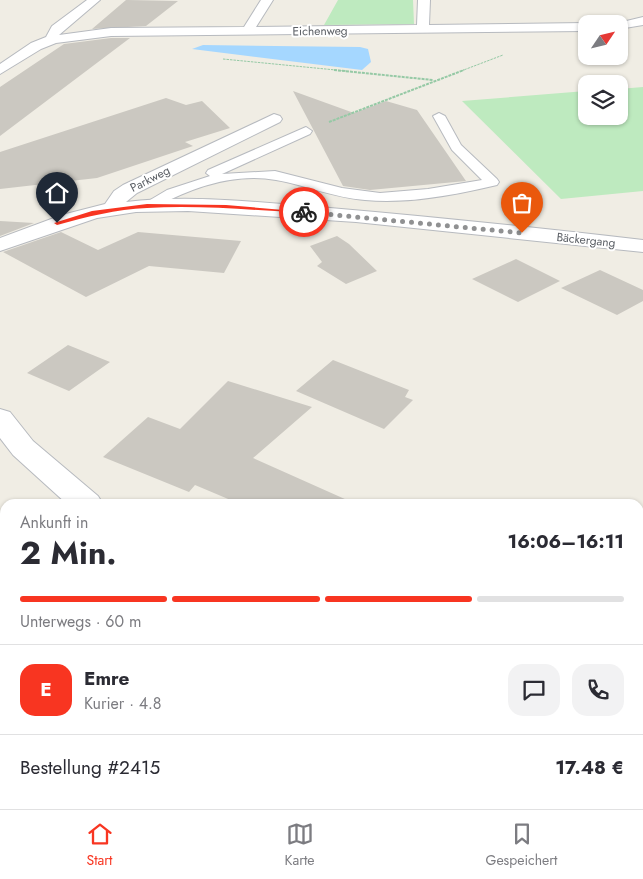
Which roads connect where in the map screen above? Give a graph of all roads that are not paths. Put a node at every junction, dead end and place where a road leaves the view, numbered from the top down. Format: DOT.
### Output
graph roads {
  1 [pos="94,0"];
  2 [pos="267,0"];
  3 [pos="424,0"];
  4 [pos="643,21"];
  5 [pos="628,24"];
  6 [pos="578,27"];
  7 [pos="424,29"];
  8 [pos="145,32"];
  9 [pos="200,32"];
  10 [pos="247,32"];
  11 [pos="54,39"];
  12 [pos="0,59"];
  13 [pos="16,60"];
  14 [pos="0,70"];
  15 [pos="439,116"];
  16 [pos="274,119"];
  17 [pos="306,131"];
  18 [pos="196,183"];
  19 [pos="147,206"];
  20 [pos="111,210"];
  21 [pos="0,245"];
  22 [pos="643,246"];
  23 [pos="0,418"];
  24 [pos="81,499"];
  1 -- 11 [label="street"];
  2 -- 10 [label="street"];
  3 -- 7 [label="street"];
  4 -- 5 [label="street"];
  6 -- 7 [label="street, Eichenweg"];
  7 -- 10 [label="street, Eichenweg"];
  8 -- 9 [label="street, Eichenweg"];
  8 -- 9 [label="street"];
  8 -- 11 [label="street, Eichenweg"];
  9 -- 10 [label="street, Eichenweg"];
  11 -- 13 [label="street"];
  12 -- 13 [label="street"];
  13 -- 14 [label="street"];
  15 -- 18 [label="lane"];
  16 -- 20 [label="street, Parkweg"];
  17 -- 18 [label="lane"];
  18 -- 19 [label="lane"];
  19 -- 20 [label="street, Bäckergang"];
  19 -- 22 [label="street, Bäckergang"];
  20 -- 21 [label="street"];
  23 -- 24 [label="street"];
}
